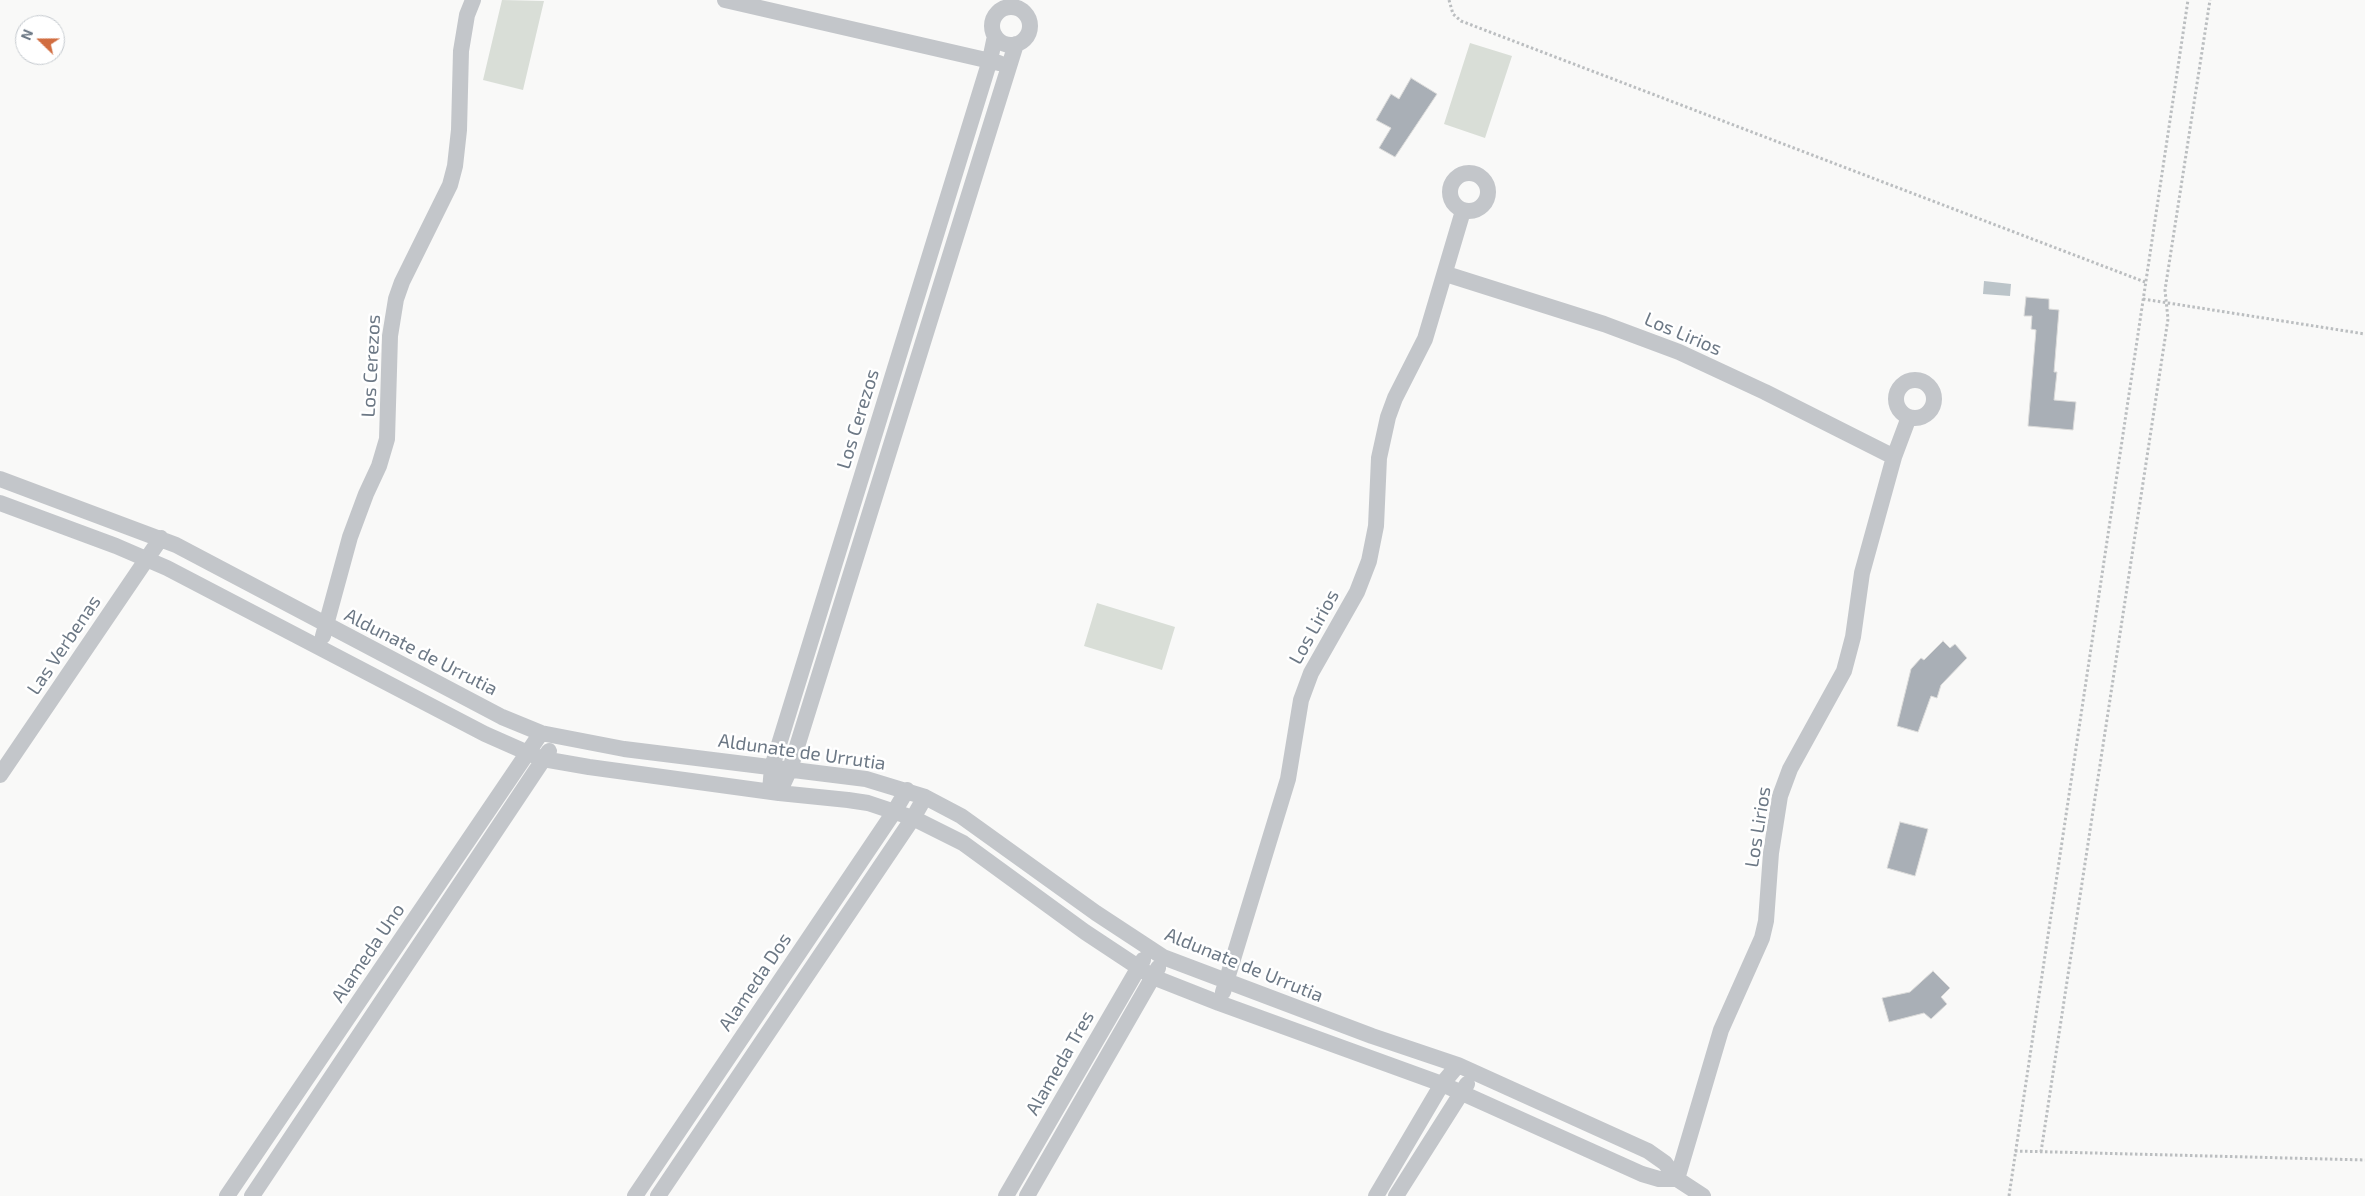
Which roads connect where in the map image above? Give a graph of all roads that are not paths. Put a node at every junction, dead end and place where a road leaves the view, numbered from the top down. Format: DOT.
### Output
graph roads {
  1 [pos="473,0"];
  2 [pos="725,0"];
  3 [pos="995,36"];
  4 [pos="1016,44"];
  5 [pos="990,60"];
  6 [pos="1008,66"];
  7 [pos="1464,211"];
  8 [pos="1446,274"];
  9 [pos="1909,417"];
  10 [pos="1894,457"];
  11 [pos="0,479"];
  12 [pos="0,503"];
  13 [pos="161,538"];
  14 [pos="147,558"];
  15 [pos="327,626"];
  16 [pos="320,648"];
  17 [pos="541,733"];
  18 [pos="559,738"];
  19 [pos="528,753"];
  20 [pos="543,759"];
  21 [pos="772,767"];
  22 [pos="790,769"];
  23 [pos="0,775"];
  24 [pos="907,790"];
  25 [pos="775,792"];
  26 [pos="925,797"];
  27 [pos="894,812"];
  28 [pos="913,818"];
  29 [pos="1149,949"];
  30 [pos="1164,957"];
  31 [pos="1138,968"];
  32 [pos="1153,976"];
  33 [pos="1226,982"];
  34 [pos="1219,1003"];
  35 [pos="1458,1065"];
  36 [pos="1474,1073"];
  37 [pos="1442,1084"];
  38 [pos="1461,1093"];
  39 [pos="1689,1190"];
  40 [pos="227,1196"];
  41 [pos="252,1196"];
  42 [pos="635,1196"];
  43 [pos="658,1196"];
  44 [pos="1006,1196"];
  45 [pos="1026,1196"];
  46 [pos="1376,1196"];
  47 [pos="1396,1196"];
  1 -- 15 [label="street, Los Cerezos"];
  2 -- 5 [label="street"];
  3 -- 4 [label="street"];
  3 -- 4 [label="street, Los Cerezos"];
  3 -- 5 [label="street, Los Cerezos"];
  4 -- 6 [label="street, Los Cerezos"];
  5 -- 6 [label="street"];
  5 -- 21 [label="street, Los Cerezos"];
  6 -- 22 [label="street, Los Cerezos"];
  7 -- 8 [label="street, Los Lirios"];
  8 -- 10 [label="street, Los Lirios"];
  8 -- 33 [label="street, Los Lirios"];
  9 -- 10 [label="street, Los Lirios"];
  10 -- 39 [label="street, Los Lirios"];
  11 -- 13 [label="street, Aldunate de Urrutia"];
  12 -- 14 [label="street"];
  13 -- 14 [label="street, Las Verbenas"];
  13 -- 15 [label="street, Aldunate de Urrutia"];
  14 -- 16 [label="street"];
  14 -- 23 [label="street, Las Verbenas"];
  15 -- 16 [label="street, Los Cerezos"];
  15 -- 17 [label="street, Aldunate de Urrutia"];
  16 -- 19 [label="street"];
  17 -- 18 [label="street, Aldunate de Urrutia"];
  17 -- 19 [label="street, Alameda Uno"];
  18 -- 20 [label="street, Alameda Uno"];
  18 -- 21 [label="street, Aldunate de Urrutia"];
  19 -- 20 [label="street"];
  19 -- 40 [label="street, Alameda Uno"];
  20 -- 25 [label="street"];
  20 -- 41 [label="street, Alameda Uno"];
  21 -- 22 [label="street, Aldunate de Urrutia"];
  21 -- 25 [label="street, Los Cerezos"];
  22 -- 24 [label="street, Aldunate de Urrutia"];
  22 -- 25 [label="street, Los Cerezos"];
  24 -- 26 [label="street, Aldunate de Urrutia"];
  24 -- 27 [label="street, Alameda Dos"];
  25 -- 27 [label="street"];
  26 -- 28 [label="street, Alameda Dos"];
  26 -- 29 [label="street, Aldunate de Urrutia"];
  27 -- 28 [label="street"];
  27 -- 42 [label="street, Alameda Dos"];
  28 -- 31 [label="street"];
  28 -- 43 [label="street, Alameda Dos"];
  29 -- 30 [label="street, Aldunate de Urrutia"];
  29 -- 31 [label="street, Alameda Tres"];
  30 -- 32 [label="street, Alameda Tres"];
  30 -- 33 [label="street, Aldunate de Urrutia"];
  31 -- 32 [label="street"];
  31 -- 44 [label="street, Alameda Tres"];
  32 -- 34 [label="street"];
  32 -- 45 [label="street, Alameda Tres"];
  33 -- 34 [label="street, Los Lirios"];
  33 -- 35 [label="street, Aldunate de Urrutia"];
  34 -- 37 [label="street"];
  35 -- 36 [label="street, Aldunate de Urrutia"];
  35 -- 37 [label="street"];
  36 -- 38 [label="street"];
  36 -- 39 [label="street, Aldunate de Urrutia"];
  37 -- 38 [label="street"];
  37 -- 46 [label="street"];
  38 -- 39 [label="street"];
  38 -- 47 [label="street"];
}
